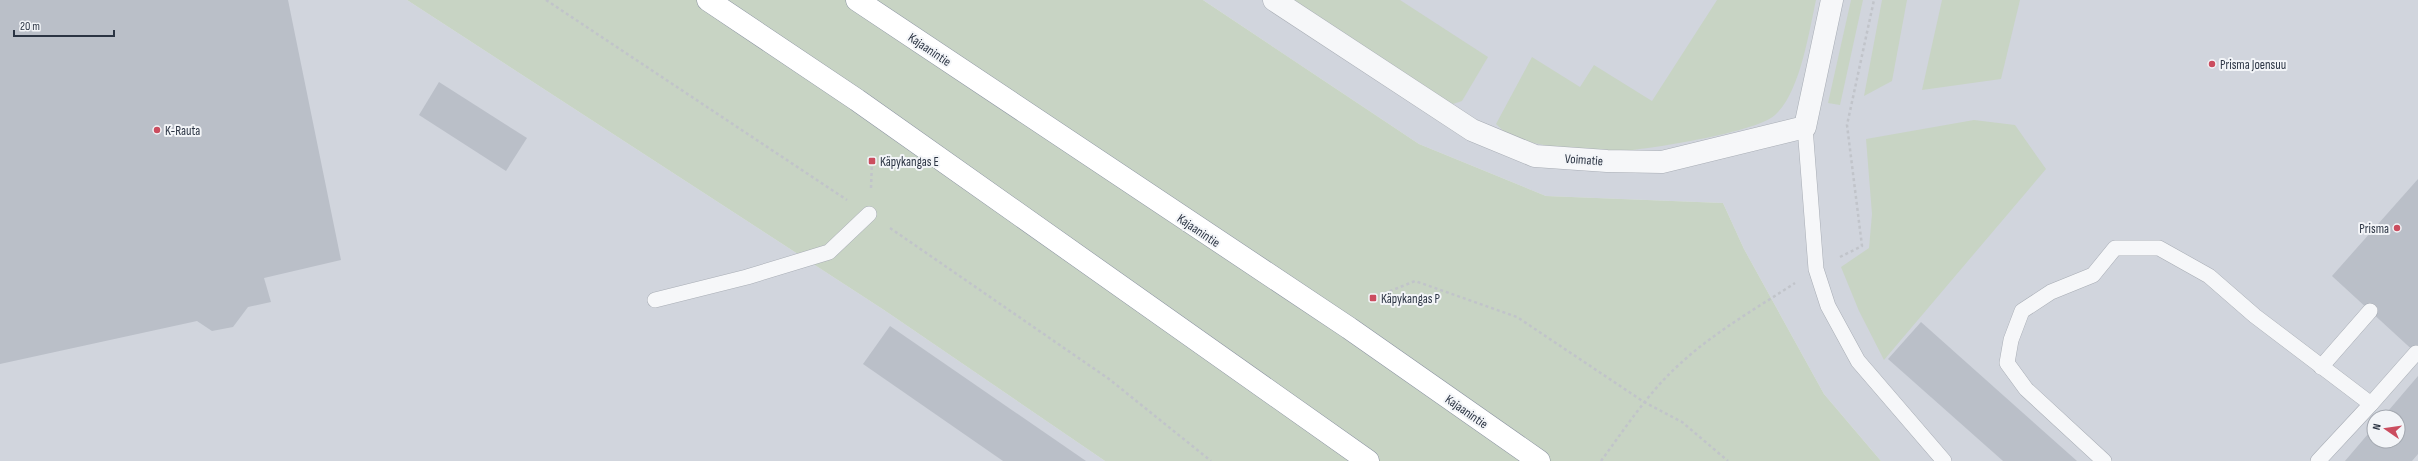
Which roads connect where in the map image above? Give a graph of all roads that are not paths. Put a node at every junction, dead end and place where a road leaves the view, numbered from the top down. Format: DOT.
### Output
graph roads {
  1 [pos="708,0"];
  2 [pos="857,0"];
  3 [pos="878,0"];
  4 [pos="1274,0"];
  5 [pos="1832,0"];
  6 [pos="902,30"];
  7 [pos="1806,127"];
  8 [pos="869,214"];
  9 [pos="655,300"];
  10 [pos="2370,311"];
  11 [pos="2416,353"];
  12 [pos="2321,367"];
  13 [pos="2371,404"];
  14 [pos="1368,461"];
  15 [pos="1539,461"];
  16 [pos="1944,461"];
  17 [pos="2104,461"];
  18 [pos="2318,461"];
  1 -- 14 [label="highway"];
  2 -- 6 [label="highway, Kajaanintie"];
  3 -- 6 [label="street"];
  4 -- 7 [label="street, Voimatie"];
  5 -- 7 [label="street"];
  6 -- 15 [label="highway, Kajaanintie"];
  7 -- 16 [label="lane"];
  8 -- 9 [label="lane"];
  10 -- 12 [label="lane"];
  11 -- 13 [label="lane"];
  12 -- 13 [label="lane"];
  12 -- 17 [label="lane"];
  13 -- 18 [label="lane"];
}
